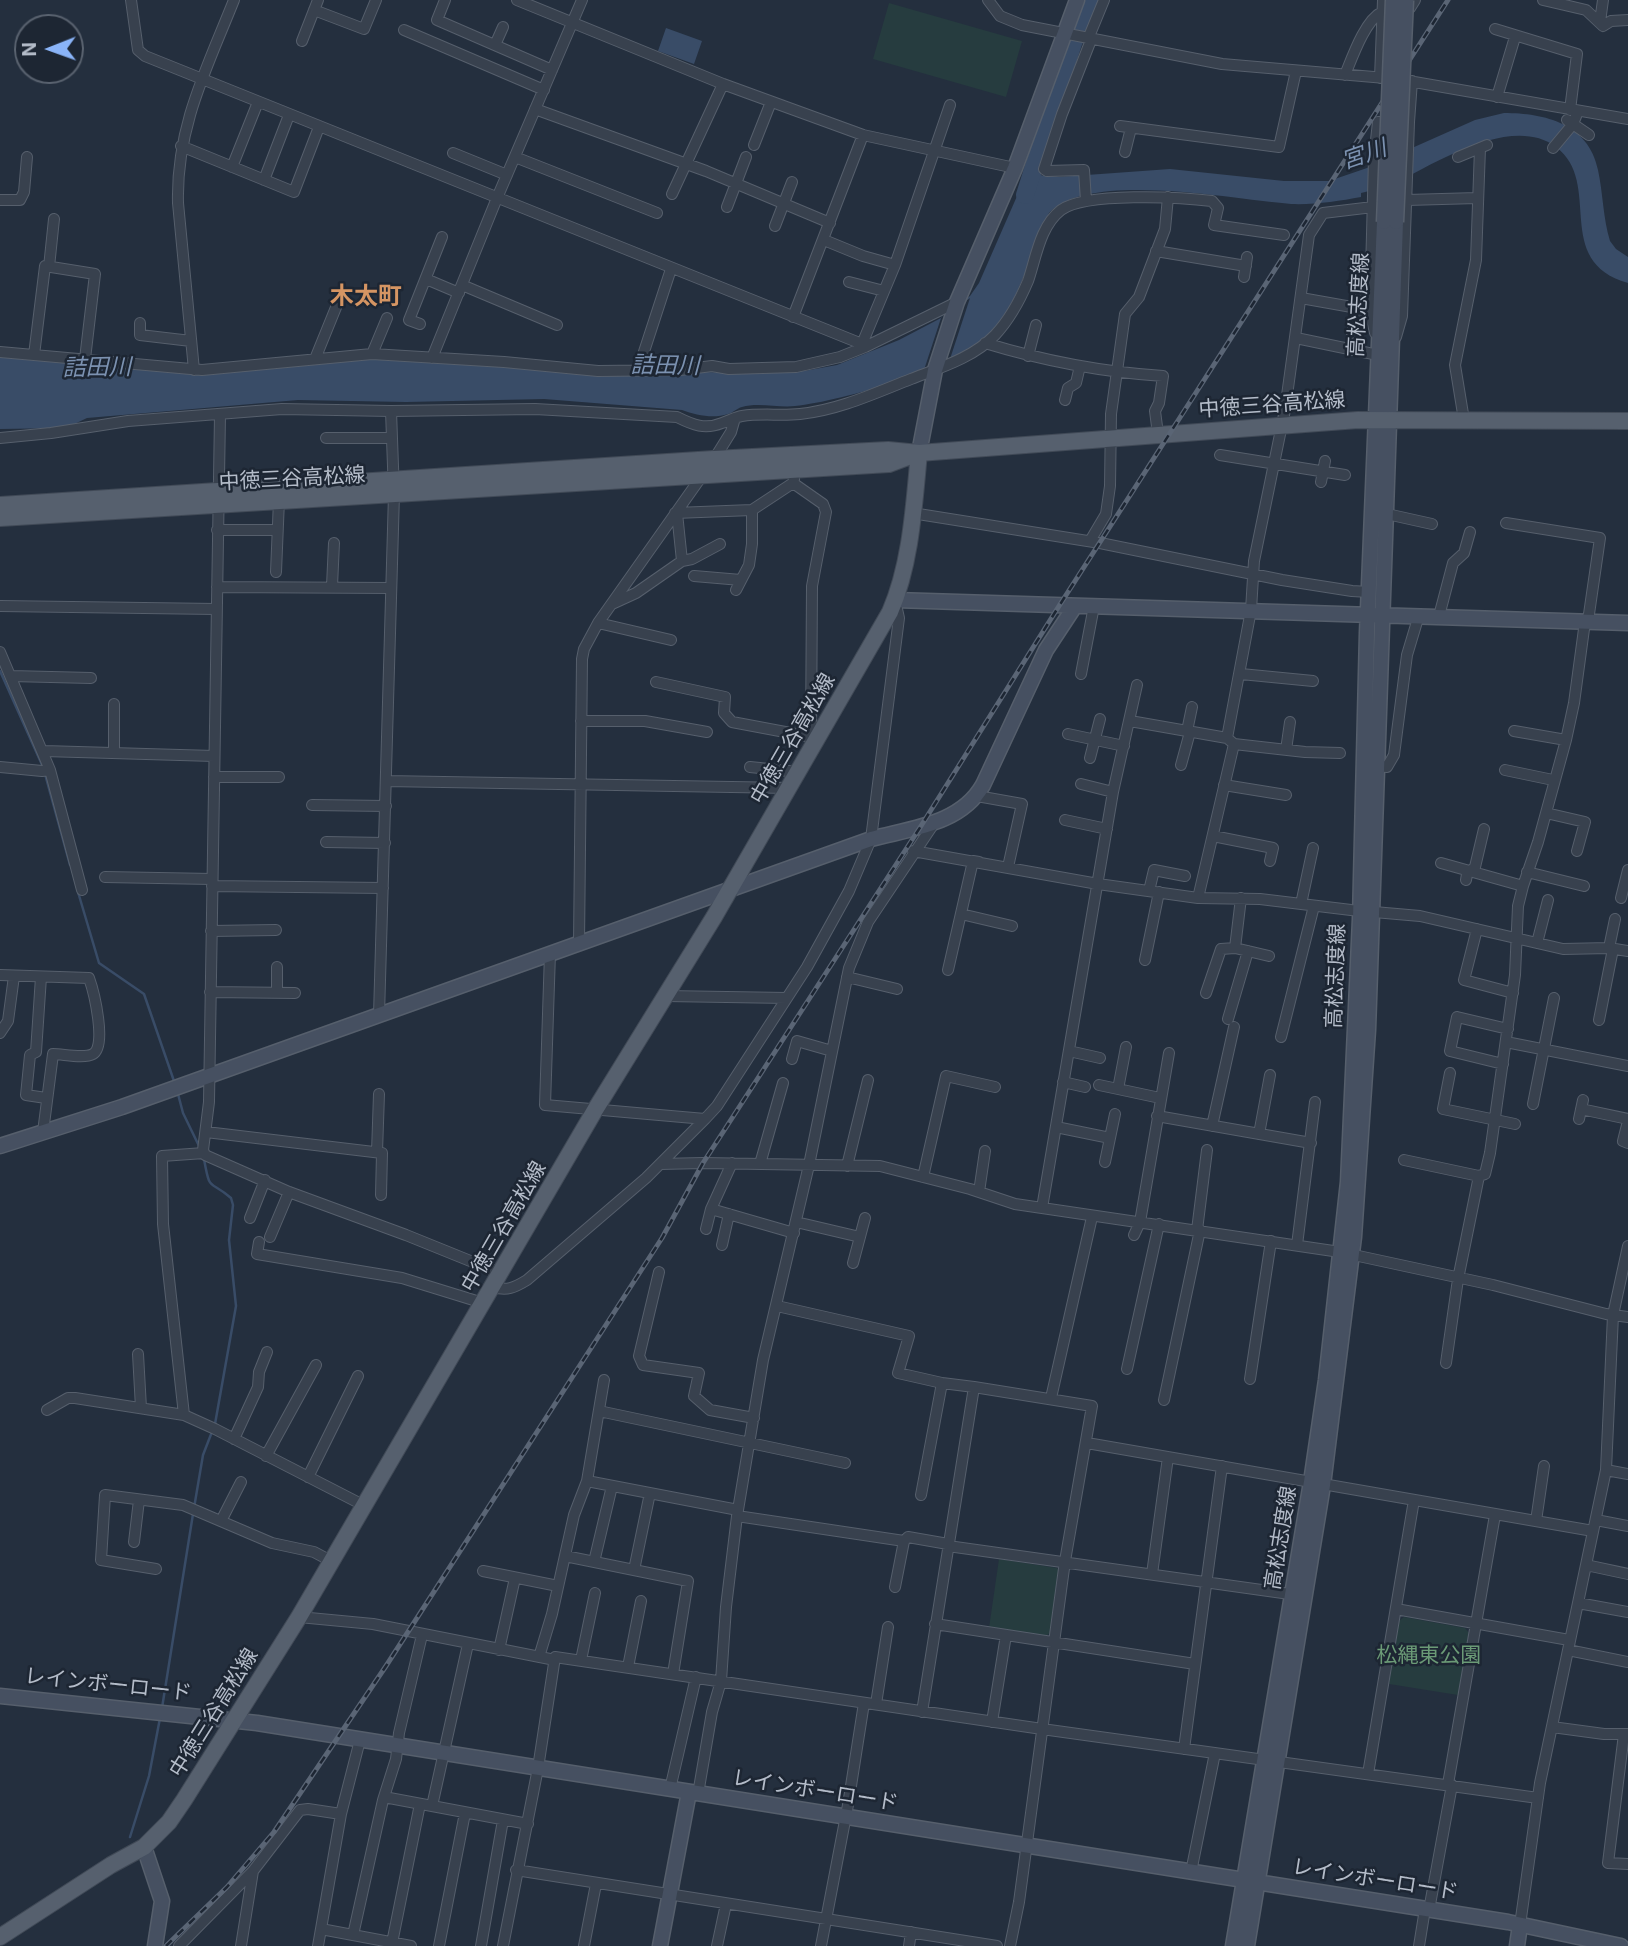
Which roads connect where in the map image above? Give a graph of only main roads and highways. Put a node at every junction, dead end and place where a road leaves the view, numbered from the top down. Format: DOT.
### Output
graph roads {
  1 [pos="1628,421"];
  2 [pos="919,453"];
  3 [pos="394,487"];
  4 [pos="0,495"];
  5 [pos="128,497"];
  6 [pos="218,497"];
  7 [pos="0,505"];
  8 [pos="139,510"];
  9 [pos="0,518"];
  10 [pos="0,529"];
  11 [pos="0,1937"];
  1 -- 2 [label="main road, 中徳三谷高松線"];
  2 -- 3 [label="main road, 中徳三谷高松線"];
  2 -- 3 [label="main road, 中徳三谷高松線"];
  2 -- 11 [label="main road, 中徳三谷高松線"];
  3 -- 6 [label="main road, 中徳三谷高松線"];
  3 -- 6 [label="main road, 中徳三谷高松線"];
  4 -- 5 [label="main road"];
  5 -- 6 [label="main road, 中徳三谷高松線"];
  5 -- 7 [label="main road, 中徳三谷高松線"];
  6 -- 8 [label="main road, 中徳三谷高松線"];
  8 -- 9 [label="main road, 中徳三谷高松線"];
  8 -- 10 [label="main road"];
}
